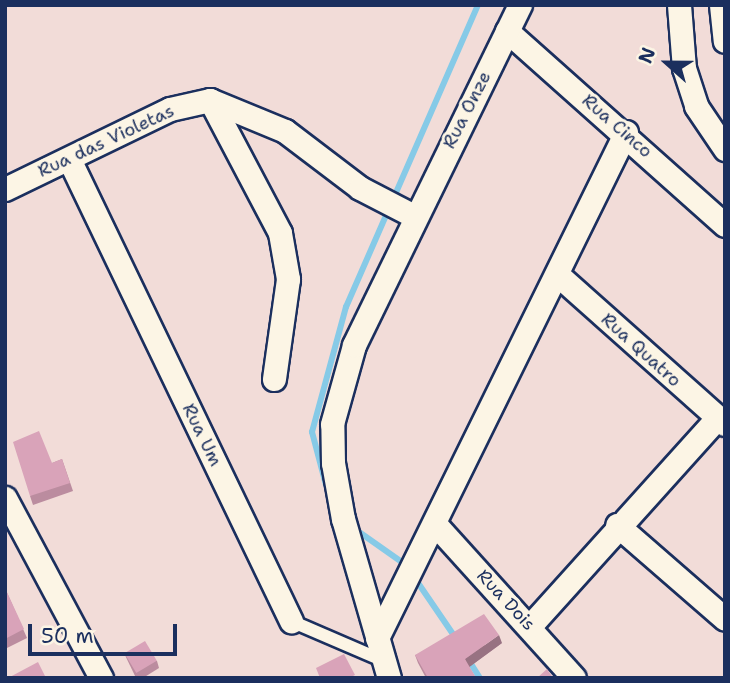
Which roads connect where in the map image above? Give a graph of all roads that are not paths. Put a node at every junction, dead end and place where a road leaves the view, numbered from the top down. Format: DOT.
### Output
graph roads {
  1 [pos="520,5"];
  2 [pos="679,5"];
  3 [pos="721,5"];
  4 [pos="507,31"];
  5 [pos="725,41"];
  6 [pos="210,100"];
  7 [pos="626,132"];
  8 [pos="725,149"];
  9 [pos="69,159"];
  10 [pos="5,190"];
  11 [pos="414,216"];
  12 [pos="725,225"];
  13 [pos="558,275"];
  14 [pos="274,379"];
  15 [pos="721,421"];
  16 [pos="5,498"];
  17 [pos="435,524"];
  18 [pos="617,525"];
  19 [pos="725,619"];
  20 [pos="291,621"];
  21 [pos="530,626"];
  22 [pos="376,638"];
  23 [pos="386,669"];
  24 [pos="100,678"];
  25 [pos="575,678"];
  1 -- 4 [label="street, Rua Onze"];
  2 -- 8 [label="street"];
  3 -- 5 [label="street"];
  4 -- 7 [label="street, Rua Cinco"];
  4 -- 11 [label="street, Rua Onze"];
  6 -- 9 [label="street, Rua das Violetas"];
  6 -- 11 [label="street"];
  6 -- 14 [label="street"];
  7 -- 12 [label="street, Rua Cinco"];
  7 -- 13 [label="street"];
  9 -- 10 [label="street, Rua das Violetas"];
  9 -- 20 [label="street, Rua Um"];
  11 -- 22 [label="street, Rua Um"];
  13 -- 15 [label="street, Rua Quatro"];
  13 -- 17 [label="street"];
  15 -- 18 [label="street"];
  16 -- 24 [label="street"];
  17 -- 21 [label="street, Rua Dois"];
  17 -- 22 [label="street"];
  18 -- 19 [label="street"];
  18 -- 21 [label="street"];
  20 -- 23 [label="lane, Rua Um"];
  21 -- 25 [label="street, Rua Dois"];
  22 -- 23 [label="street, Rua Um"];
}
